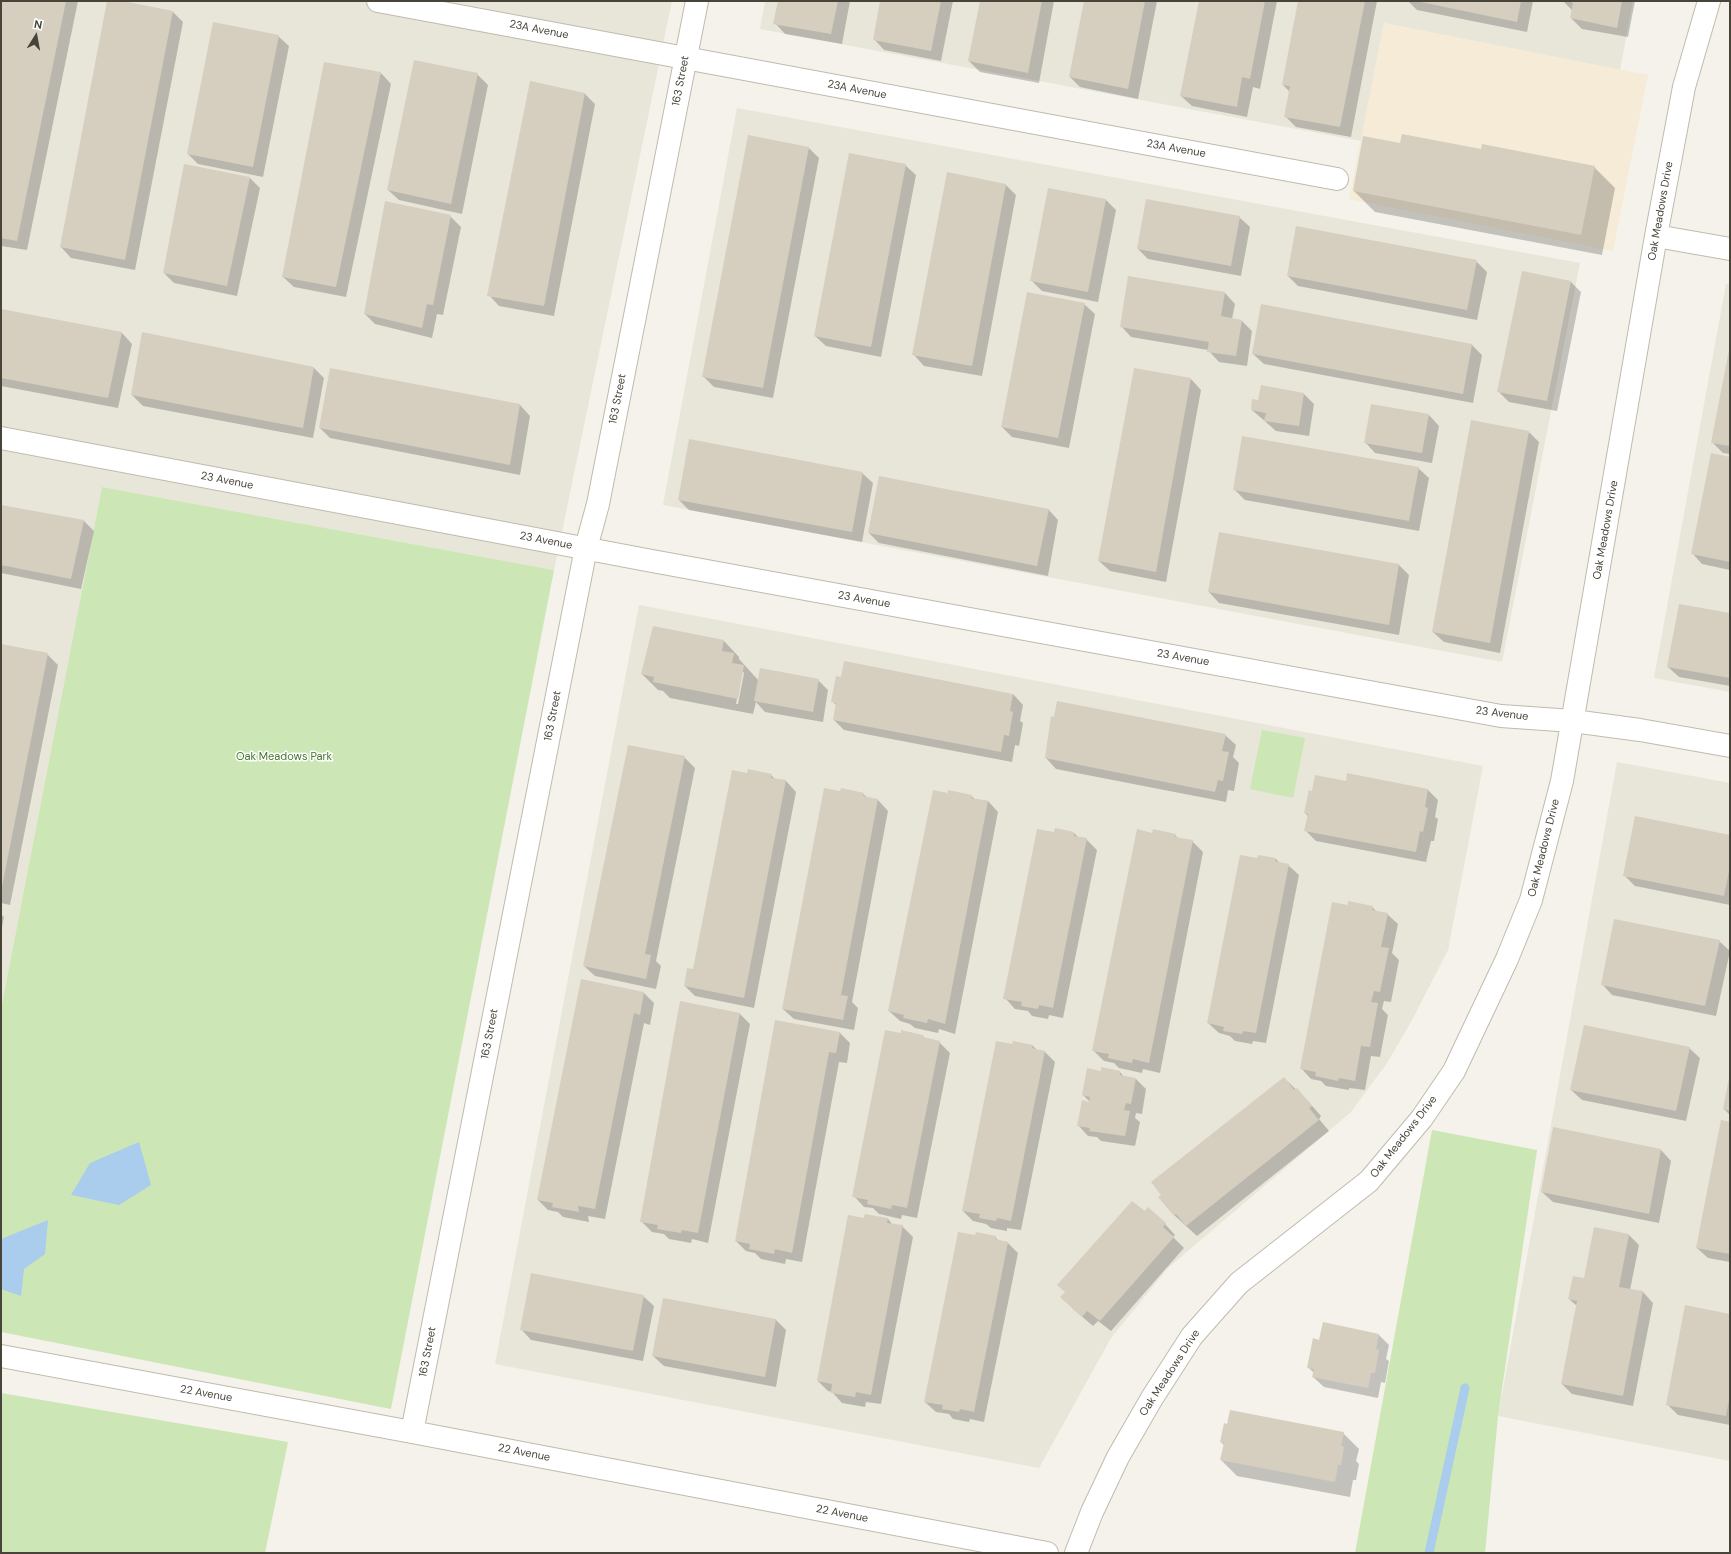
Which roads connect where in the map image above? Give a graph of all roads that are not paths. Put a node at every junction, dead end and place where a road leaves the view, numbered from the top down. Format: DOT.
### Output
graph roads {
  1 [pos="378,1"];
  2 [pos="697,1"];
  3 [pos="1709,1"];
  4 [pos="686,58"];
  5 [pos="1337,179"];
  6 [pos="1656,236"];
  7 [pos="1730,249"];
  8 [pos="1,438"];
  9 [pos="586,548"];
  10 [pos="1573,721"];
  11 [pos="1730,746"];
  12 [pos="1,1356"];
  13 [pos="412,1432"];
  14 [pos="1047,1553"];
  15 [pos="1076,1553"];
  1 -- 4 [label="street, 23A Avenue"];
  2 -- 4 [label="street, 163 Street"];
  3 -- 6 [label="street, Oak Meadows Drive"];
  4 -- 5 [label="street, 23A Avenue"];
  4 -- 9 [label="street, 163 Street"];
  6 -- 7 [label="street"];
  6 -- 10 [label="street, Oak Meadows Drive"];
  8 -- 9 [label="street, 23 Avenue"];
  9 -- 10 [label="street, 23 Avenue"];
  9 -- 13 [label="street, 163 Street"];
  10 -- 11 [label="street, 23 Avenue"];
  10 -- 15 [label="street, Oak Meadows Drive"];
  12 -- 13 [label="street, 22 Avenue"];
  13 -- 14 [label="street, 22 Avenue"];
}
